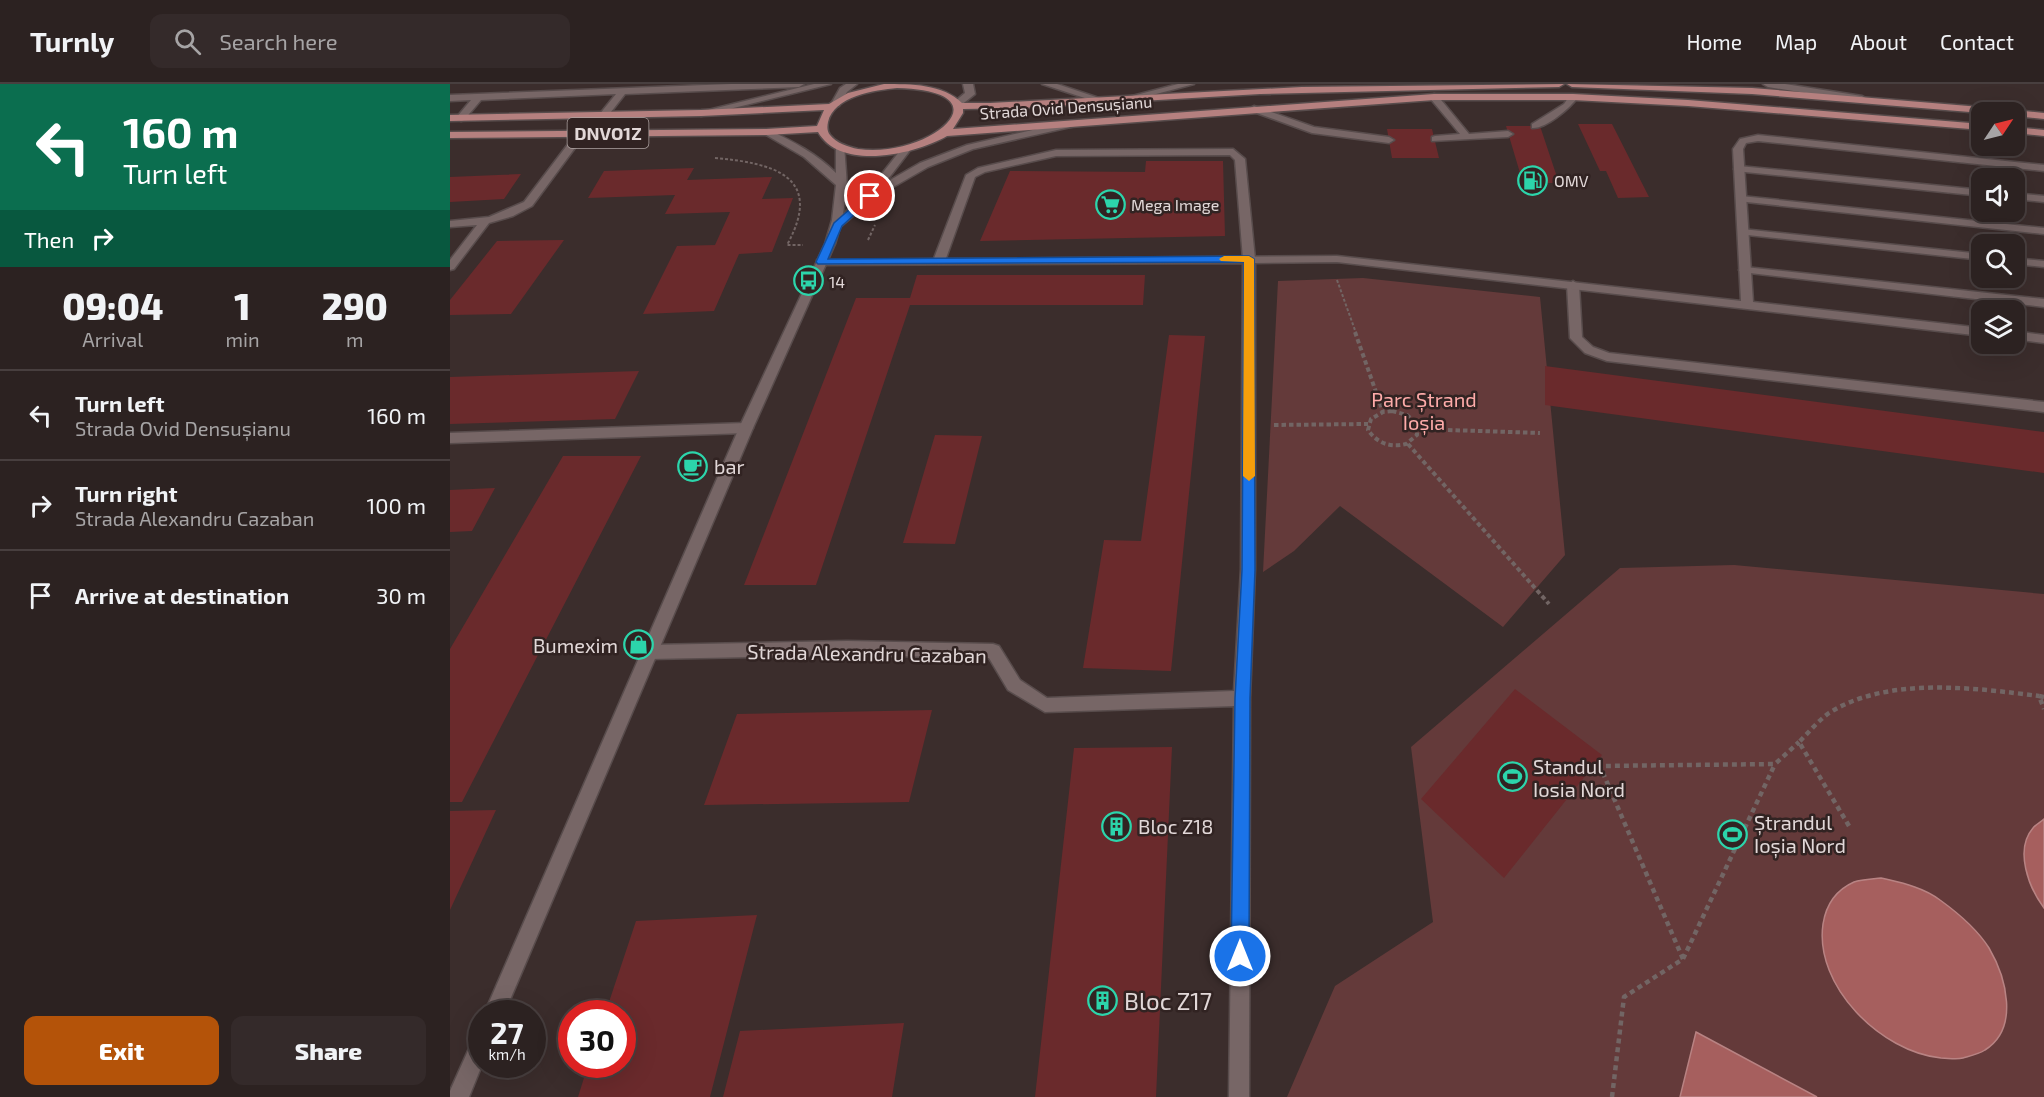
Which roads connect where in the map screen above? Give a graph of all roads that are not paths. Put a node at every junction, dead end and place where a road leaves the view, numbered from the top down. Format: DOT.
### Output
graph roads {
  1 [pos="799,84"];
  2 [pos="826,84"];
  3 [pos="852,84"];
  4 [pos="968,84"];
  5 [pos="1047,84"];
  6 [pos="1189,84"];
  7 [pos="1559,84"];
  8 [pos="1572,84"];
  9 [pos="1768,84"];
  10 [pos="622,92"];
  11 [pos="478,97"];
  12 [pos="1434,97"];
  13 [pos="1573,97"];
  14 [pos="450,98"];
  15 [pos="1119,100"];
  16 [pos="1103,101"];
  17 [pos="1874,101"];
  18 [pos="957,105"];
  19 [pos="834,106"];
  20 [pos="1254,109"];
  21 [pos="1971,109"];
  22 [pos="701,113"];
  23 [pos="2025,114"];
  24 [pos="604,115"];
  25 [pos="2044,116"];
  26 [pos="450,118"];
  27 [pos="461,118"];
  28 [pos="1088,121"];
  29 [pos="1535,126"];
  30 [pos="1971,126"];
  31 [pos="822,129"];
  32 [pos="2025,131"];
  33 [pos="766,132"];
  34 [pos="581,133"];
  35 [pos="944,133"];
  36 [pos="2044,133"];
  37 [pos="1509,134"];
  38 [pos="450,135"];
  39 [pos="1467,137"];
  40 [pos="1435,139"];
  41 [pos="1389,140"];
  42 [pos="841,147"];
  43 [pos="906,149"];
  44 [pos="2044,168"];
  45 [pos="1739,169"];
  46 [pos="842,186"];
  47 [pos="1971,192"];
  48 [pos="870,196"];
  49 [pos="2025,197"];
  50 [pos="2044,199"];
  51 [pos="1741,200"];
  52 [pos="484,223"];
  53 [pos="450,224"];
  54 [pos="837,225"];
  55 [pos="2044,231"];
  56 [pos="1742,232"];
  57 [pos="1971,256"];
  58 [pos="1249,259"];
  59 [pos="939,261"];
  60 [pos="821,262"];
  61 [pos="2025,262"];
  62 [pos="2044,264"];
  63 [pos="450,267"];
  64 [pos="1745,270"];
  65 [pos="1573,285"];
  66 [pos="2044,303"];
  67 [pos="1747,305"];
  68 [pos="1971,331"];
  69 [pos="2025,336"];
  70 [pos="2044,339"];
  71 [pos="2044,407"];
  72 [pos="746,428"];
  73 [pos="450,438"];
  74 [pos="648,652"];
  75 [pos="1242,698"];
  76 [pos="500,1000"];
  77 [pos="468,1074"];
  78 [pos="458,1097"];
  79 [pos="1239,1097"];
  1 -- 10 [label="street"];
  2 -- 22 [label="street"];
  3 -- 19 [label="street"];
  4 -- 18 [label="street"];
  5 -- 16 [label="street"];
  6 -- 15 [label="street, Strada Ovid Densușianu"];
  7 -- 15 [label="main road, Strada Ovid Densușianu"];
  8 -- 17 [label="main road"];
  9 -- 17 [label="street"];
  10 -- 11 [label="street"];
  10 -- 24 [label="street"];
  11 -- 14 [label="street"];
  11 -- 27 [label="street"];
  12 -- 13 [label="main road, Strada Ovid Densușianu"];
  12 -- 20 [label="main road, Strada Ovid Densușianu"];
  12 -- 39 [label="street"];
  13 -- 29 [label="street"];
  13 -- 30 [label="main road, Strada Ovid Densușianu"];
  15 -- 16 [label="main road, Strada Ovid Densușianu"];
  16 -- 18 [label="main road, Strada Ovid Densușianu"];
  17 -- 21 [label="main road"];
  18 -- 19 [label="main road, DNVO1Z"];
  18 -- 35 [label="main road"];
  19 -- 22 [label="main road, DNVO1Z"];
  19 -- 31 [label="main road"];
  20 -- 28 [label="main road, Strada Ovid Densușianu"];
  20 -- 41 [label="street"];
  22 -- 24 [label="main road, DNVO1Z"];
  23 -- 25 [label="main road"];
  24 -- 27 [label="main road, DNVO1Z"];
  26 -- 27 [label="main road, DNVO1Z"];
  28 -- 35 [label="main road, Strada Ovid Densușianu"];
  28 -- 48 [label="street"];
  31 -- 33 [label="main road, DNVO1Z"];
  31 -- 42 [label="main road"];
  32 -- 36 [label="main road"];
  33 -- 34 [label="main road, DNVO1Z"];
  33 -- 46 [label="street"];
  34 -- 38 [label="main road, DNVO1Z"];
  34 -- 52 [label="street"];
  35 -- 43 [label="main road, Strada Ovid Densușianu"];
  37 -- 39 [label="street"];
  39 -- 40 [label="street"];
  42 -- 43 [label="main road, Strada Ovid Densușianu"];
  42 -- 46 [label="street"];
  43 -- 48 [label="street"];
  44 -- 45 [label="street"];
  45 -- 47 [label="street"];
  45 -- 51 [label="street"];
  46 -- 54 [label="street"];
  48 -- 54 [label="street"];
  49 -- 50 [label="street"];
  51 -- 55 [label="street"];
  51 -- 56 [label="street"];
  52 -- 53 [label="street"];
  52 -- 63 [label="street"];
  54 -- 60 [label="street"];
  56 -- 57 [label="street"];
  56 -- 64 [label="street"];
  58 -- 59 [label="street"];
  58 -- 59 [label="street"];
  58 -- 65 [label="street"];
  58 -- 75 [label="street"];
  59 -- 60 [label="street"];
  60 -- 72 [label="street"];
  61 -- 62 [label="street"];
  64 -- 66 [label="street"];
  64 -- 67 [label="street"];
  65 -- 67 [label="street"];
  65 -- 71 [label="street"];
  67 -- 68 [label="street"];
  69 -- 70 [label="street"];
  72 -- 73 [label="street"];
  72 -- 74 [label="street"];
  74 -- 75 [label="street, Strada Alexandru Cazaban"];
  74 -- 76 [label="street"];
  75 -- 79 [label="street"];
  77 -- 78 [label="street"];
}
